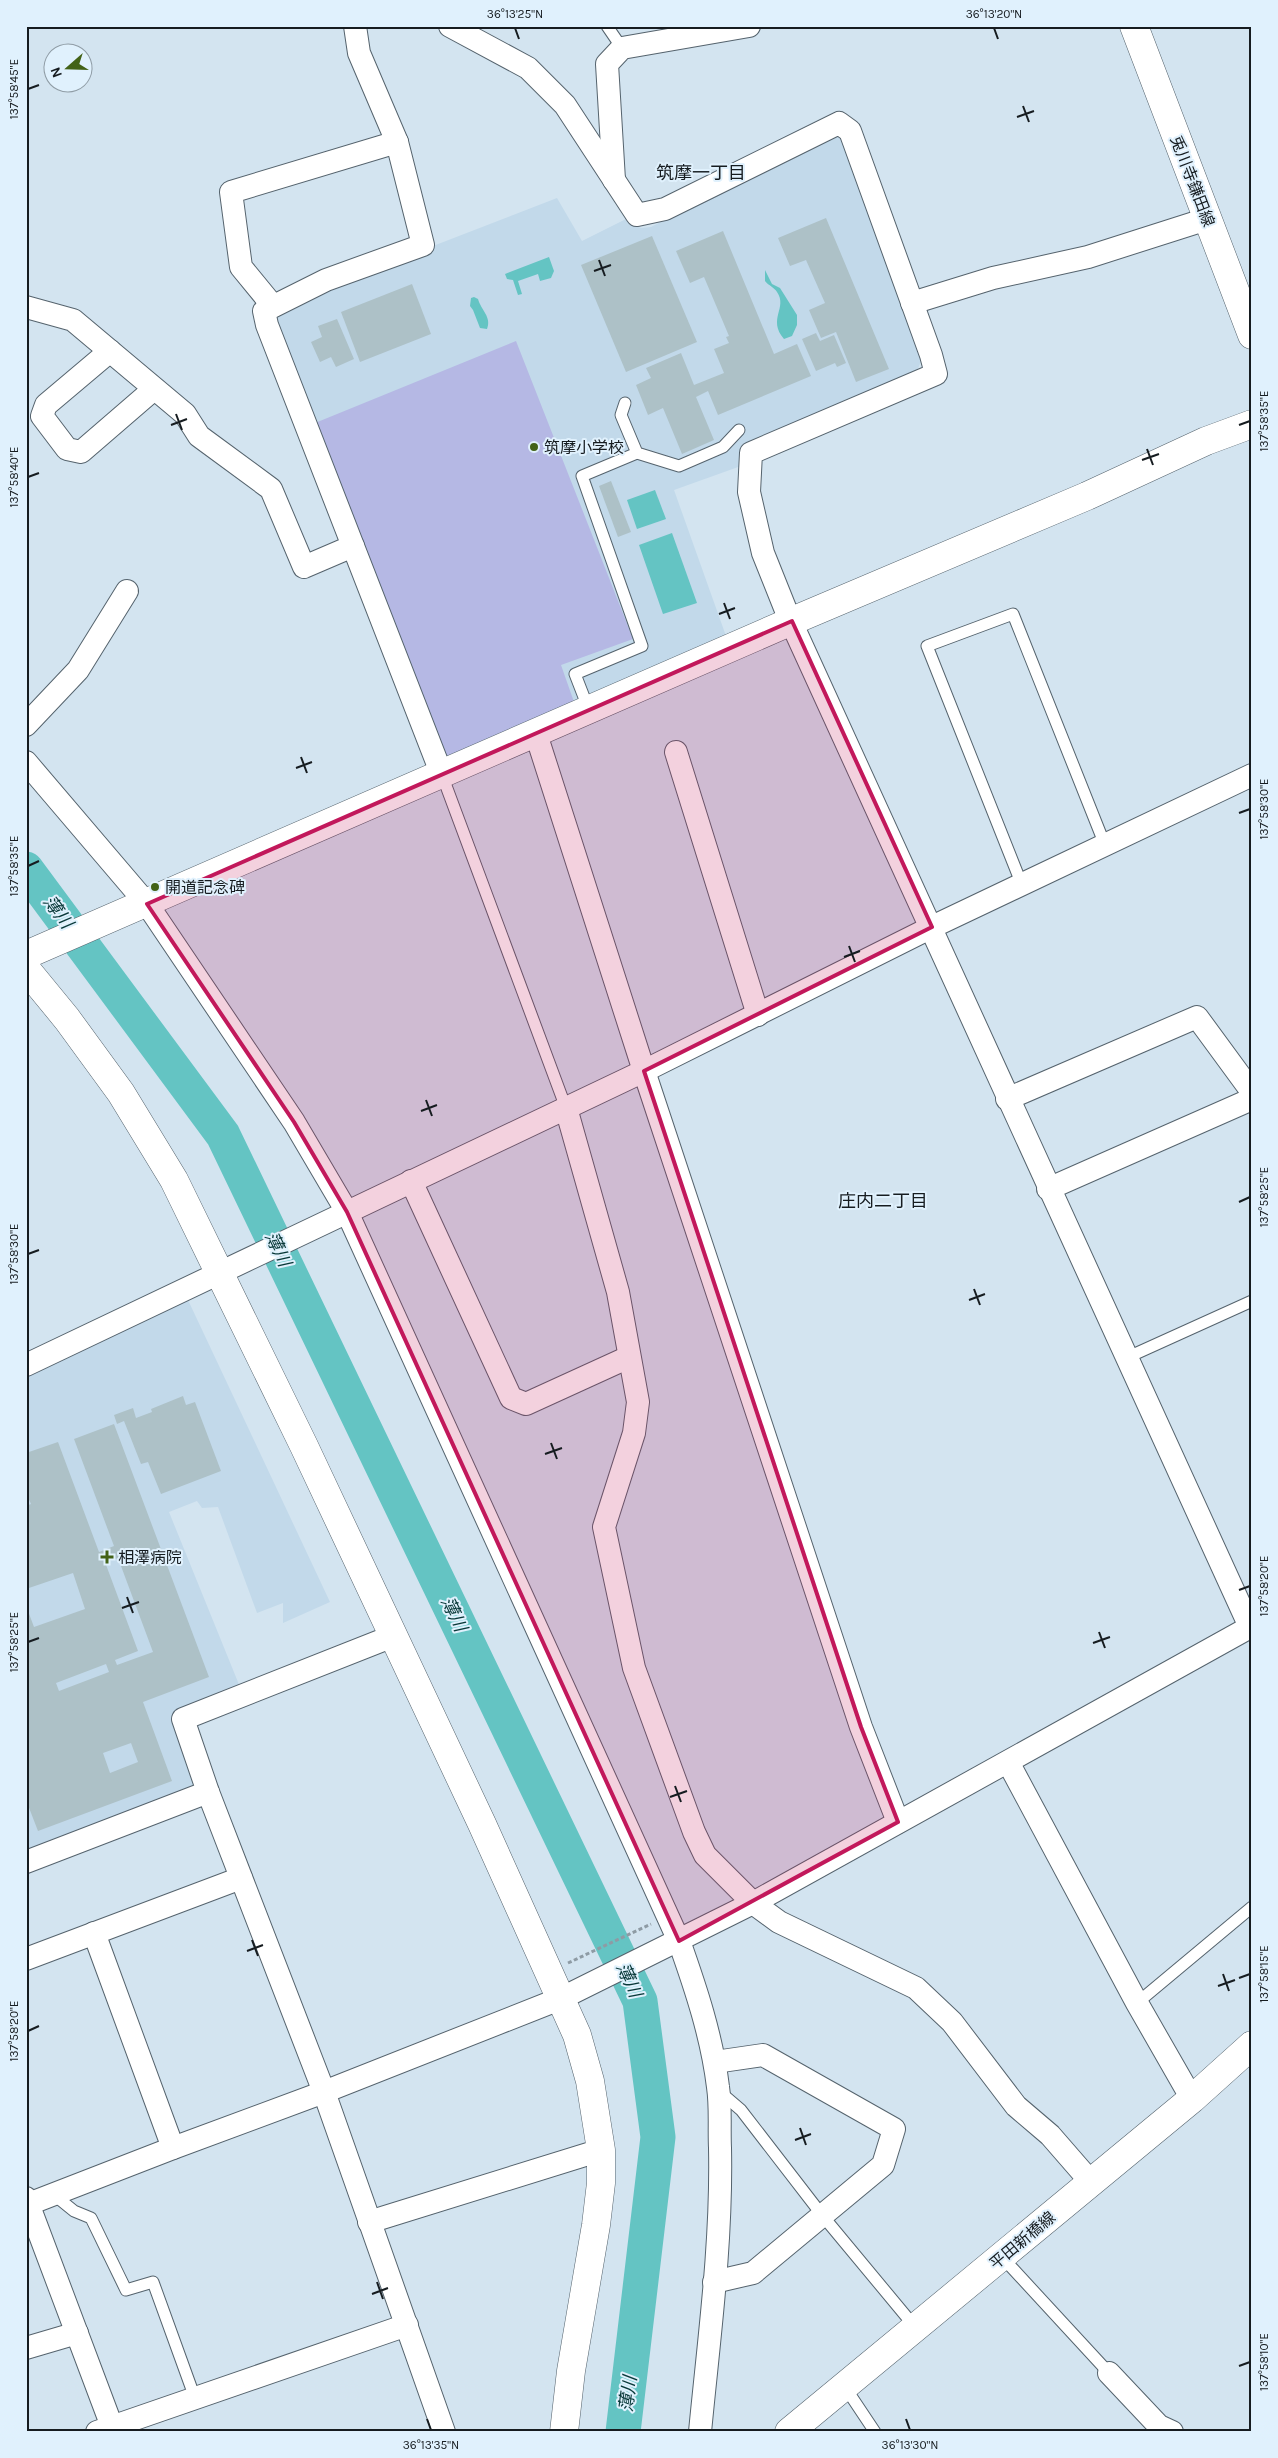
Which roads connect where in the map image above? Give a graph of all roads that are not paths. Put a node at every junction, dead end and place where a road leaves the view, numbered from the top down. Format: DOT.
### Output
graph roads {
  1 [pos="355,26"];
  2 [pos="450,26"];
  3 [pos="607,26"];
  4 [pos="749,26"];
  5 [pos="1134,26"];
  6 [pos="622,48"];
  7 [pos="398,142"];
  8 [pos="615,183"];
  9 [pos="1207,219"];
  10 [pos="912,303"];
  11 [pos="273,306"];
  12 [pos="26,307"];
  13 [pos="1252,335"];
  14 [pos="110,352"];
  15 [pos="154,389"];
  16 [pos="625,403"];
  17 [pos="1252,424"];
  18 [pos="739,430"];
  19 [pos="637,453"];
  20 [pos="353,546"];
  21 [pos="127,591"];
  22 [pos="792,621"];
  23 [pos="588,710"];
  24 [pos="26,725"];
  25 [pos="536,734"];
  26 [pos="676,752"];
  27 [pos="26,762"];
  28 [pos="442,775"];
  29 [pos="1252,775"];
  30 [pos="1105,845"];
  31 [pos="1022,885"];
  32 [pos="141,906"];
  33 [pos="932,928"];
  34 [pos="28,959"];
  35 [pos="758,1015"];
  36 [pos="644,1072"];
  37 [pos="1252,1092"];
  38 [pos="1007,1099"];
  39 [pos="1252,1099"];
  40 [pos="566,1108"];
  41 [pos="411,1181"];
  42 [pos="1048,1189"];
  43 [pos="341,1214"];
  44 [pos="225,1269"];
  45 [pos="1252,1301"];
  46 [pos="629,1357"];
  47 [pos="1126,1358"];
  48 [pos="26,1365"];
  49 [pos="1251,1626"];
  50 [pos="393,1636"];
  51 [pos="1008,1762"];
  52 [pos="208,1792"];
  53 [pos="898,1822"];
  54 [pos="26,1862"];
  55 [pos="242,1878"];
  56 [pos="753,1903"];
  57 [pos="1252,1906"];
  58 [pos="94,1933"];
  59 [pos="674,1944"];
  60 [pos="26,1958"];
  61 [pos="570,1994"];
  62 [pos="1137,2003"];
  63 [pos="1252,2045"];
  64 [pos="714,2062"];
  65 [pos="718,2090"];
  66 [pos="324,2092"];
  67 [pos="1192,2098"];
  68 [pos="173,2148"];
  69 [pos="600,2150"];
  70 [pos="1090,2181"];
  71 [pos="53,2194"];
  72 [pos="27,2202"];
  73 [pos="822,2215"];
  74 [pos="369,2222"];
  75 [pos="1002,2257"];
  76 [pos="714,2282"];
  77 [pos="407,2325"];
  78 [pos="916,2328"];
  79 [pos="77,2333"];
  80 [pos="26,2348"];
  81 [pos="1109,2372"];
  82 [pos="845,2388"];
  83 [pos="195,2398"];
  84 [pos="108,2430"];
  85 [pos="444,2432"];
  86 [pos="564,2432"];
  87 [pos="700,2432"];
  88 [pos="789,2432"];
  89 [pos="875,2432"];
  90 [pos="1172,2432"];
  1 -- 7 [label="street"];
  2 -- 8 [label="street"];
  3 -- 6 [label="lane"];
  4 -- 6 [label="street"];
  5 -- 9 [label="street, 兎川寺鎌田線"];
  6 -- 8 [label="street"];
  7 -- 11 [label="street"];
  7 -- 11 [label="street"];
  8 -- 10 [label="street"];
  9 -- 10 [label="street"];
  9 -- 13 [label="street, 兎川寺鎌田線"];
  10 -- 22 [label="street"];
  11 -- 20 [label="street"];
  12 -- 14 [label="street"];
  14 -- 15 [label="street"];
  14 -- 15 [label="street"];
  15 -- 20 [label="street"];
  16 -- 19 [label="lane"];
  17 -- 22 [label="street"];
  18 -- 19 [label="lane"];
  19 -- 23 [label="lane"];
  20 -- 28 [label="street"];
  21 -- 24 [label="street"];
  22 -- 23 [label="street"];
  22 -- 33 [label="street"];
  23 -- 25 [label="street"];
  25 -- 28 [label="street"];
  25 -- 36 [label="street"];
  26 -- 35 [label="street"];
  27 -- 32 [label="street"];
  28 -- 32 [label="street"];
  28 -- 40 [label="lane"];
  29 -- 30 [label="street"];
  30 -- 31 [label="street"];
  30 -- 31 [label="lane"];
  31 -- 33 [label="street"];
  32 -- 34 [label="street"];
  32 -- 43 [label="street"];
  33 -- 35 [label="street"];
  33 -- 38 [label="street"];
  34 -- 44 [label="street"];
  35 -- 36 [label="street"];
  36 -- 40 [label="street"];
  36 -- 53 [label="street"];
  37 -- 38 [label="street"];
  38 -- 42 [label="street"];
  39 -- 42 [label="street"];
  40 -- 41 [label="street"];
  40 -- 46 [label="street"];
  41 -- 43 [label="street"];
  41 -- 46 [label="street"];
  42 -- 47 [label="street"];
  43 -- 44 [label="street"];
  43 -- 59 [label="street"];
  44 -- 48 [label="street"];
  44 -- 50 [label="street"];
  45 -- 47 [label="lane"];
  46 -- 56 [label="street"];
  47 -- 49 [label="street"];
  49 -- 51 [label="street"];
  50 -- 52 [label="street"];
  50 -- 61 [label="street"];
  51 -- 53 [label="street"];
  51 -- 62 [label="street"];
  52 -- 54 [label="street"];
  52 -- 55 [label="street"];
  53 -- 56 [label="street"];
  55 -- 58 [label="street"];
  55 -- 66 [label="street"];
  56 -- 59 [label="street"];
  56 -- 70 [label="street"];
  57 -- 62 [label="lane"];
  58 -- 60 [label="street"];
  58 -- 68 [label="street"];
  59 -- 61 [label="street"];
  59 -- 64 [label="street"];
  61 -- 66 [label="street"];
  61 -- 69 [label="street"];
  62 -- 67 [label="street"];
  63 -- 67 [label="street, 平田新橋線"];
  64 -- 65 [label="street"];
  64 -- 73 [label="street"];
  65 -- 73 [label="lane"];
  65 -- 76 [label="street"];
  66 -- 68 [label="street"];
  66 -- 74 [label="street"];
  67 -- 70 [label="street, 平田新橋線"];
  68 -- 71 [label="street"];
  69 -- 74 [label="street"];
  69 -- 86 [label="street"];
  70 -- 75 [label="street, 平田新橋線"];
  71 -- 72 [label="street"];
  71 -- 83 [label="lane"];
  72 -- 79 [label="street"];
  73 -- 76 [label="street"];
  73 -- 78 [label="lane"];
  74 -- 77 [label="street"];
  75 -- 78 [label="street, 平田新橋線"];
  75 -- 81 [label="lane"];
  76 -- 87 [label="street"];
  77 -- 83 [label="street"];
  77 -- 85 [label="street"];
  78 -- 82 [label="street, 平田新橋線"];
  79 -- 80 [label="street"];
  79 -- 84 [label="street"];
  81 -- 90 [label="street"];
  82 -- 88 [label="street, 平田新橋線"];
  82 -- 89 [label="lane"];
  83 -- 84 [label="street"];
}
